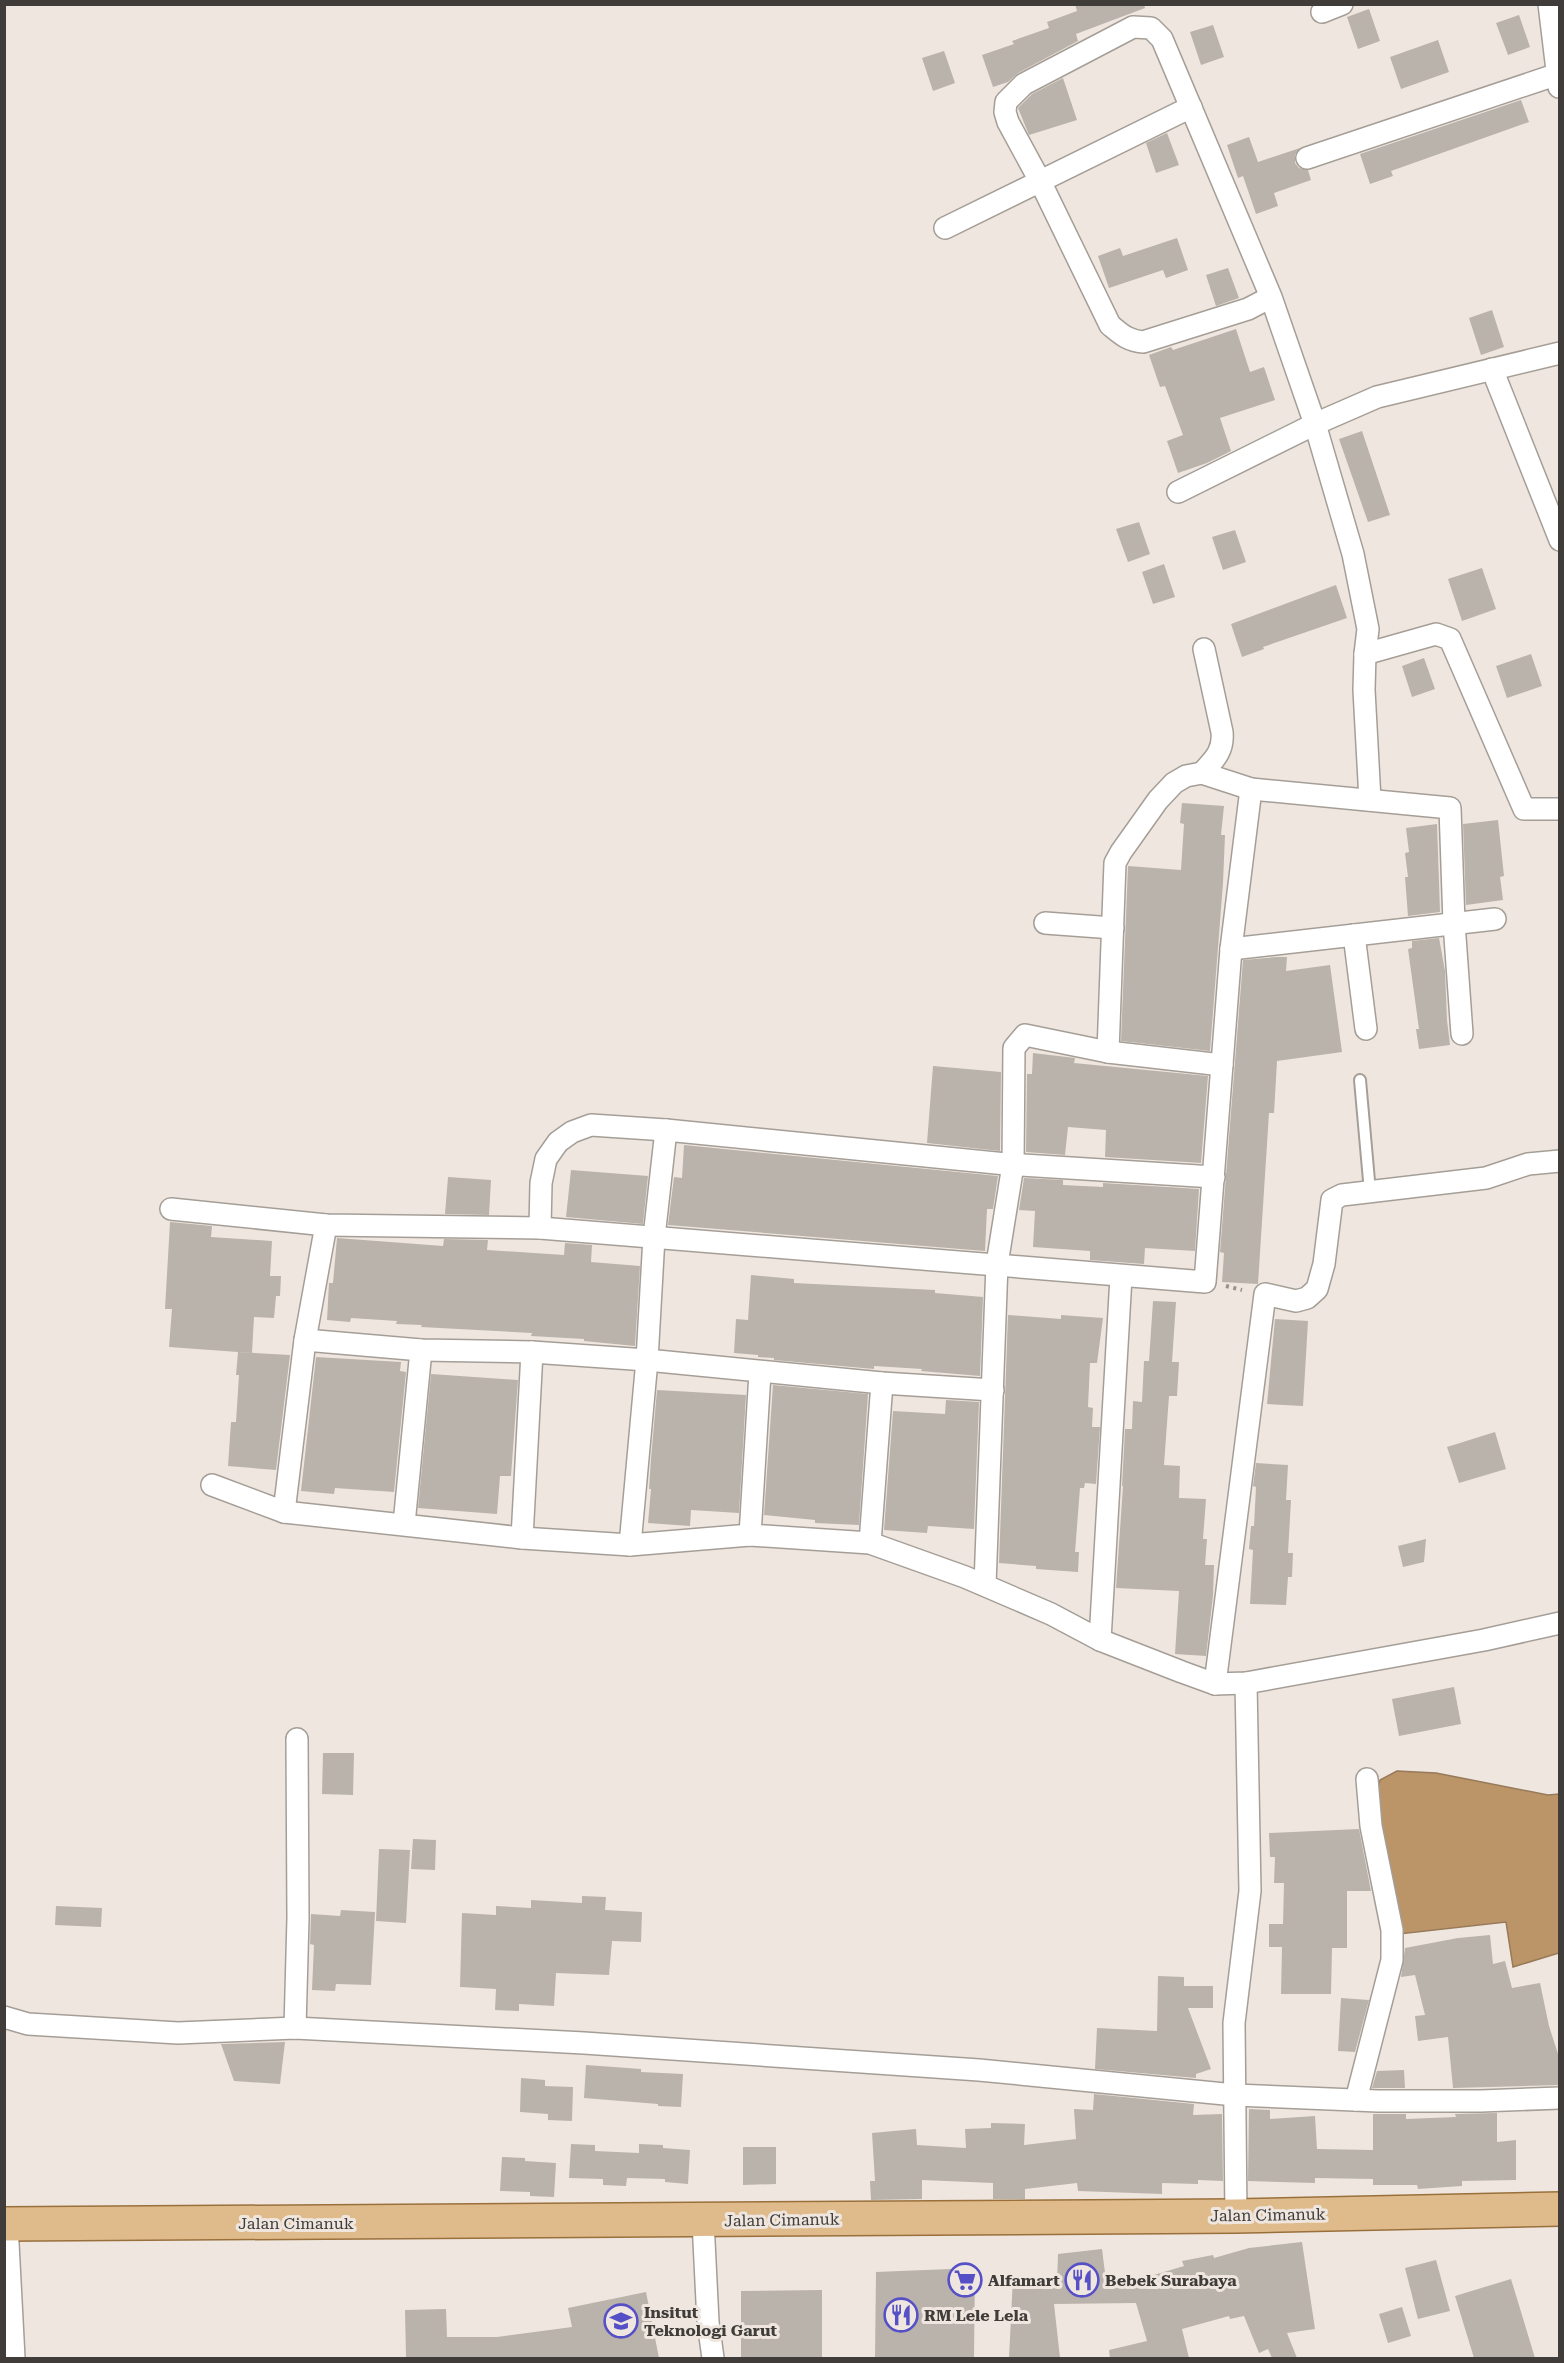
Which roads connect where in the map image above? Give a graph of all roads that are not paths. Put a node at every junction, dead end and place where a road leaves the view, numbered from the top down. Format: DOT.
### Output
graph roads {
  1 [pos="1342,4"];
  2 [pos="1549,4"];
  3 [pos="1322,12"];
  4 [pos="1559,81"];
  5 [pos="1191,107"];
  6 [pos="1307,158"];
  7 [pos="1040,181"];
  8 [pos="945,228"];
  9 [pos="1271,297"];
  10 [pos="1560,353"];
  11 [pos="1492,369"];
  12 [pos="1315,424"];
  13 [pos="1178,492"];
  14 [pos="1560,540"];
  15 [pos="1204,649"];
  16 [pos="1365,654"];
  17 [pos="1202,774"];
  18 [pos="1251,789"];
  19 [pos="1370,800"];
  20 [pos="1560,809"];
  21 [pos="1495,919"];
  22 [pos="1046,923"];
  23 [pos="1454,923"];
  24 [pos="1113,928"];
  25 [pos="1354,935"];
  26 [pos="1231,949"];
  27 [pos="1366,1029"];
  28 [pos="1462,1034"];
  29 [pos="1108,1052"];
  30 [pos="1222,1065"];
  31 [pos="1360,1080"];
  32 [pos="666,1130"];
  33 [pos="1560,1161"];
  34 [pos="1013,1165"];
  35 [pos="1214,1176"];
  36 [pos="1370,1192"];
  37 [pos="171,1209"];
  38 [pos="326,1225"];
  39 [pos="540,1228"];
  40 [pos="654,1237"];
  41 [pos="997,1264"];
  42 [pos="1121,1277"];
  43 [pos="305,1340"];
  44 [pos="421,1350"];
  45 [pos="532,1352"];
  46 [pos="647,1360"];
  47 [pos="760,1372"];
  48 [pos="882,1383"];
  49 [pos="993,1390"];
  50 [pos="212,1485"];
  51 [pos="284,1512"];
  52 [pos="404,1524"];
  53 [pos="750,1535"];
  54 [pos="522,1538"];
  55 [pos="870,1543"];
  56 [pos="630,1545"];
  57 [pos="985,1585"];
  58 [pos="1560,1623"];
  59 [pos="1100,1640"];
  60 [pos="1246,1683"];
  61 [pos="1215,1684"];
  62 [pos="297,1739"];
  63 [pos="1367,1779"];
  64 [pos="4,2017"];
  65 [pos="295,2028"];
  66 [pos="1235,2095"];
  67 [pos="1560,2098"];
  68 [pos="1356,2100"];
  69 [pos="1560,2209"];
  70 [pos="1236,2216"];
  71 [pos="704,2221"];
  72 [pos="6,2224"];
  73 [pos="14,2358"];
  74 [pos="713,2358"];
  1 -- 3 [label="street"];
  2 -- 4 [label="street"];
  4 -- 6 [label="street"];
  5 -- 7 [label="street"];
  5 -- 7 [label="street"];
  5 -- 9 [label="street"];
  7 -- 8 [label="street"];
  7 -- 9 [label="street"];
  9 -- 12 [label="street"];
  10 -- 11 [label="street"];
  11 -- 12 [label="street"];
  11 -- 14 [label="street"];
  12 -- 13 [label="street"];
  12 -- 16 [label="street"];
  15 -- 17 [label="street"];
  16 -- 19 [label="street"];
  16 -- 20 [label="street"];
  17 -- 18 [label="street"];
  17 -- 24 [label="street"];
  18 -- 19 [label="street"];
  18 -- 26 [label="street"];
  19 -- 23 [label="street"];
  21 -- 23 [label="street"];
  22 -- 24 [label="street"];
  23 -- 25 [label="street"];
  23 -- 28 [label="street"];
  24 -- 29 [label="street"];
  25 -- 26 [label="street"];
  25 -- 27 [label="street"];
  26 -- 30 [label="street"];
  29 -- 30 [label="street"];
  29 -- 34 [label="street"];
  30 -- 35 [label="street"];
  31 -- 36 [label="lane"];
  32 -- 34 [label="street"];
  32 -- 39 [label="street"];
  32 -- 40 [label="street"];
  33 -- 36 [label="street"];
  34 -- 35 [label="street"];
  34 -- 41 [label="street"];
  35 -- 42 [label="street"];
  36 -- 61 [label="street"];
  37 -- 38 [label="street"];
  38 -- 39 [label="street"];
  38 -- 43 [label="street"];
  39 -- 40 [label="street"];
  40 -- 41 [label="street"];
  40 -- 46 [label="street"];
  41 -- 42 [label="street"];
  41 -- 49 [label="street"];
  42 -- 59 [label="street"];
  43 -- 44 [label="street"];
  43 -- 51 [label="street"];
  44 -- 45 [label="street"];
  44 -- 52 [label="street"];
  45 -- 46 [label="street"];
  45 -- 54 [label="street"];
  46 -- 47 [label="street"];
  46 -- 56 [label="street"];
  47 -- 48 [label="street"];
  47 -- 53 [label="street"];
  48 -- 49 [label="street"];
  48 -- 55 [label="street"];
  49 -- 57 [label="street"];
  50 -- 51 [label="street"];
  51 -- 52 [label="street"];
  52 -- 54 [label="street"];
  53 -- 55 [label="street"];
  53 -- 56 [label="street"];
  54 -- 56 [label="street"];
  55 -- 57 [label="street"];
  57 -- 59 [label="street"];
  58 -- 60 [label="street"];
  59 -- 61 [label="street"];
  60 -- 61 [label="street"];
  60 -- 66 [label="street"];
  62 -- 65 [label="street"];
  63 -- 68 [label="street"];
  64 -- 65 [label="street"];
  65 -- 66 [label="street"];
  66 -- 68 [label="street"];
  66 -- 70 [label="street"];
  67 -- 68 [label="street"];
  69 -- 70 [label="main road, Jalan Cimanuk"];
  70 -- 71 [label="main road, Jalan Cimanuk"];
  71 -- 72 [label="main road, Jalan Cimanuk"];
  71 -- 74 [label="street"];
  72 -- 73 [label="street"];
}
